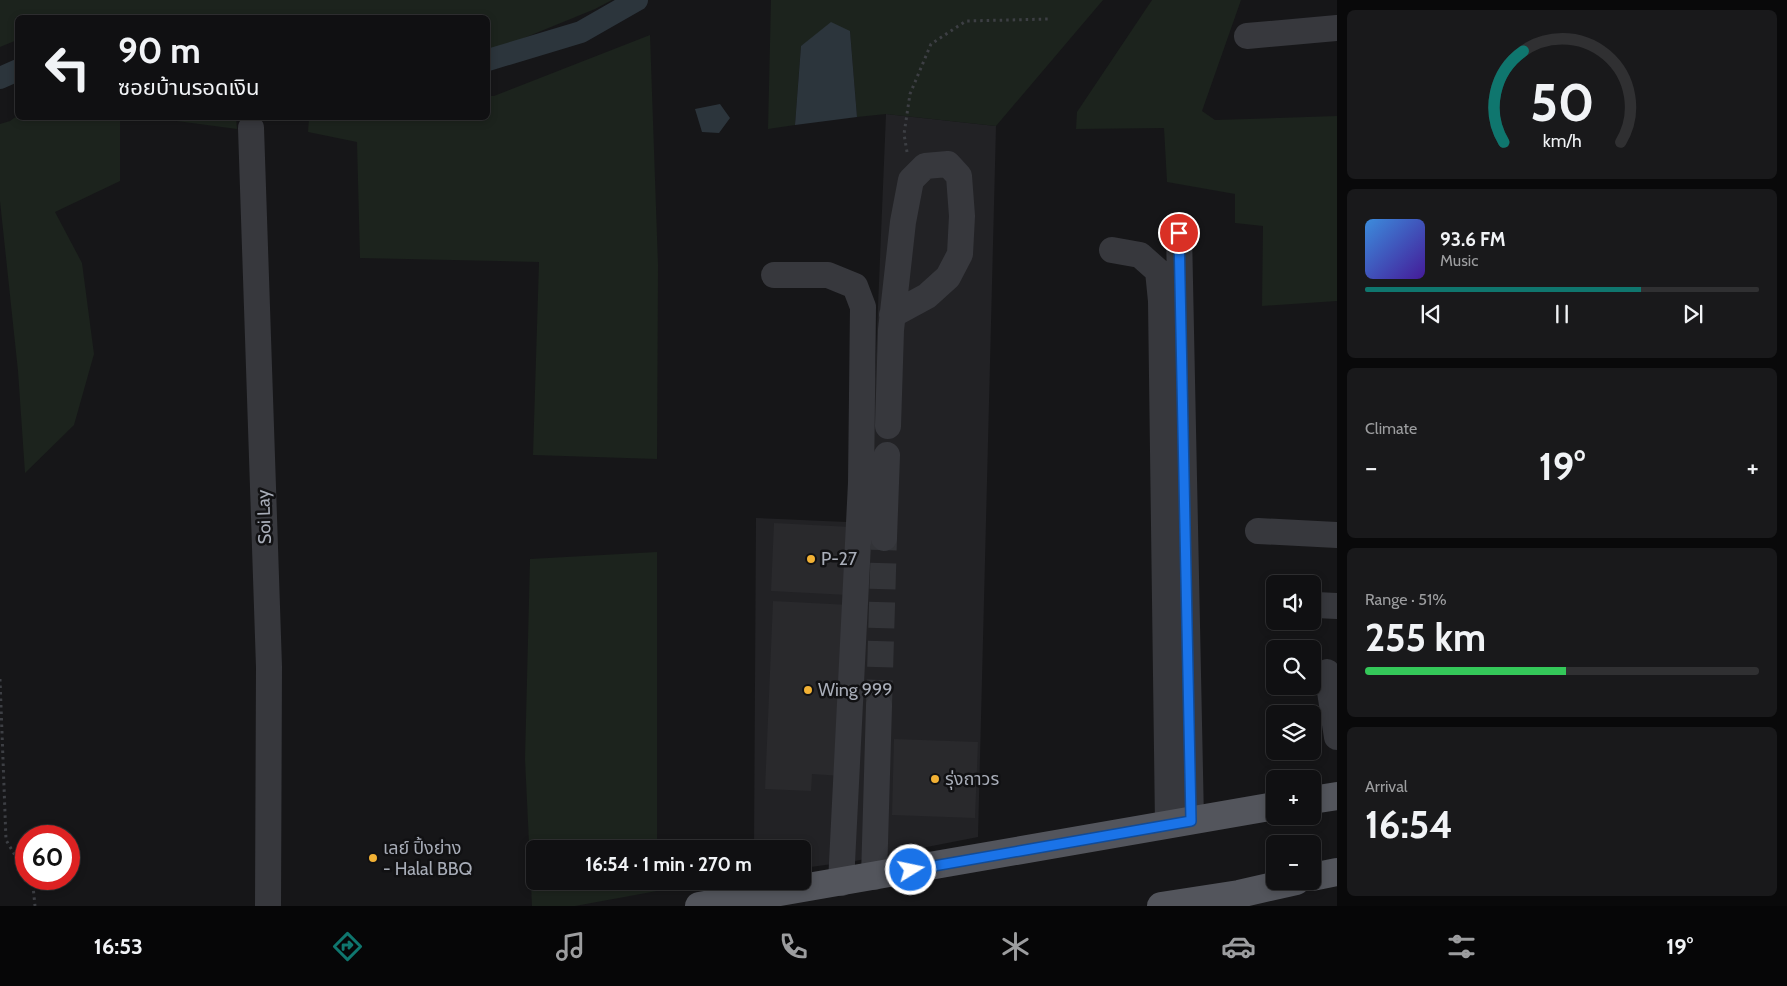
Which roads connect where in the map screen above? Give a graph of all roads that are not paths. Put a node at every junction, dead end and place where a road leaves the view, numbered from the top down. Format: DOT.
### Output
graph roads {
  1 [pos="1337,28"];
  2 [pos="1247,36"];
  3 [pos="251,128"];
  4 [pos="1179,233"];
  5 [pos="1112,250"];
  6 [pos="774,275"];
  7 [pos="892,315"];
  8 [pos="888,426"];
  9 [pos="887,455"];
  10 [pos="1258,531"];
  11 [pos="1337,535"];
  12 [pos="884,538"];
  13 [pos="1326,672"];
  14 [pos="879,706"];
  15 [pos="1337,737"];
  16 [pos="1337,796"];
  17 [pos="1321,799"];
  18 [pos="1266,808"];
  19 [pos="1180,823"];
  20 [pos="1337,872"];
  21 [pos="1321,876"];
  22 [pos="874,877"];
  23 [pos="841,882"];
  24 [pos="1268,890"];
  25 [pos="1237,900"];
  26 [pos="268,906"];
  27 [pos="699,906"];
  28 [pos="1161,906"];
  1 -- 2 [label="street"];
  3 -- 26 [label="street, Soi Lay"];
  4 -- 19 [label="street"];
  5 -- 19 [label="street"];
  6 -- 23 [label="street"];
  7 -- 7 [label="street"];
  7 -- 8 [label="street"];
  9 -- 12 [label="street"];
  10 -- 11 [label="street"];
  13 -- 15 [label="street"];
  14 -- 22 [label="street"];
  16 -- 17 [label="main road"];
  18 -- 19 [label="main road"];
  19 -- 22 [label="main road"];
  20 -- 21 [label="main road"];
  22 -- 23 [label="main road"];
  23 -- 27 [label="main road"];
  24 -- 25 [label="main road"];
  25 -- 28 [label="main road"];
}
